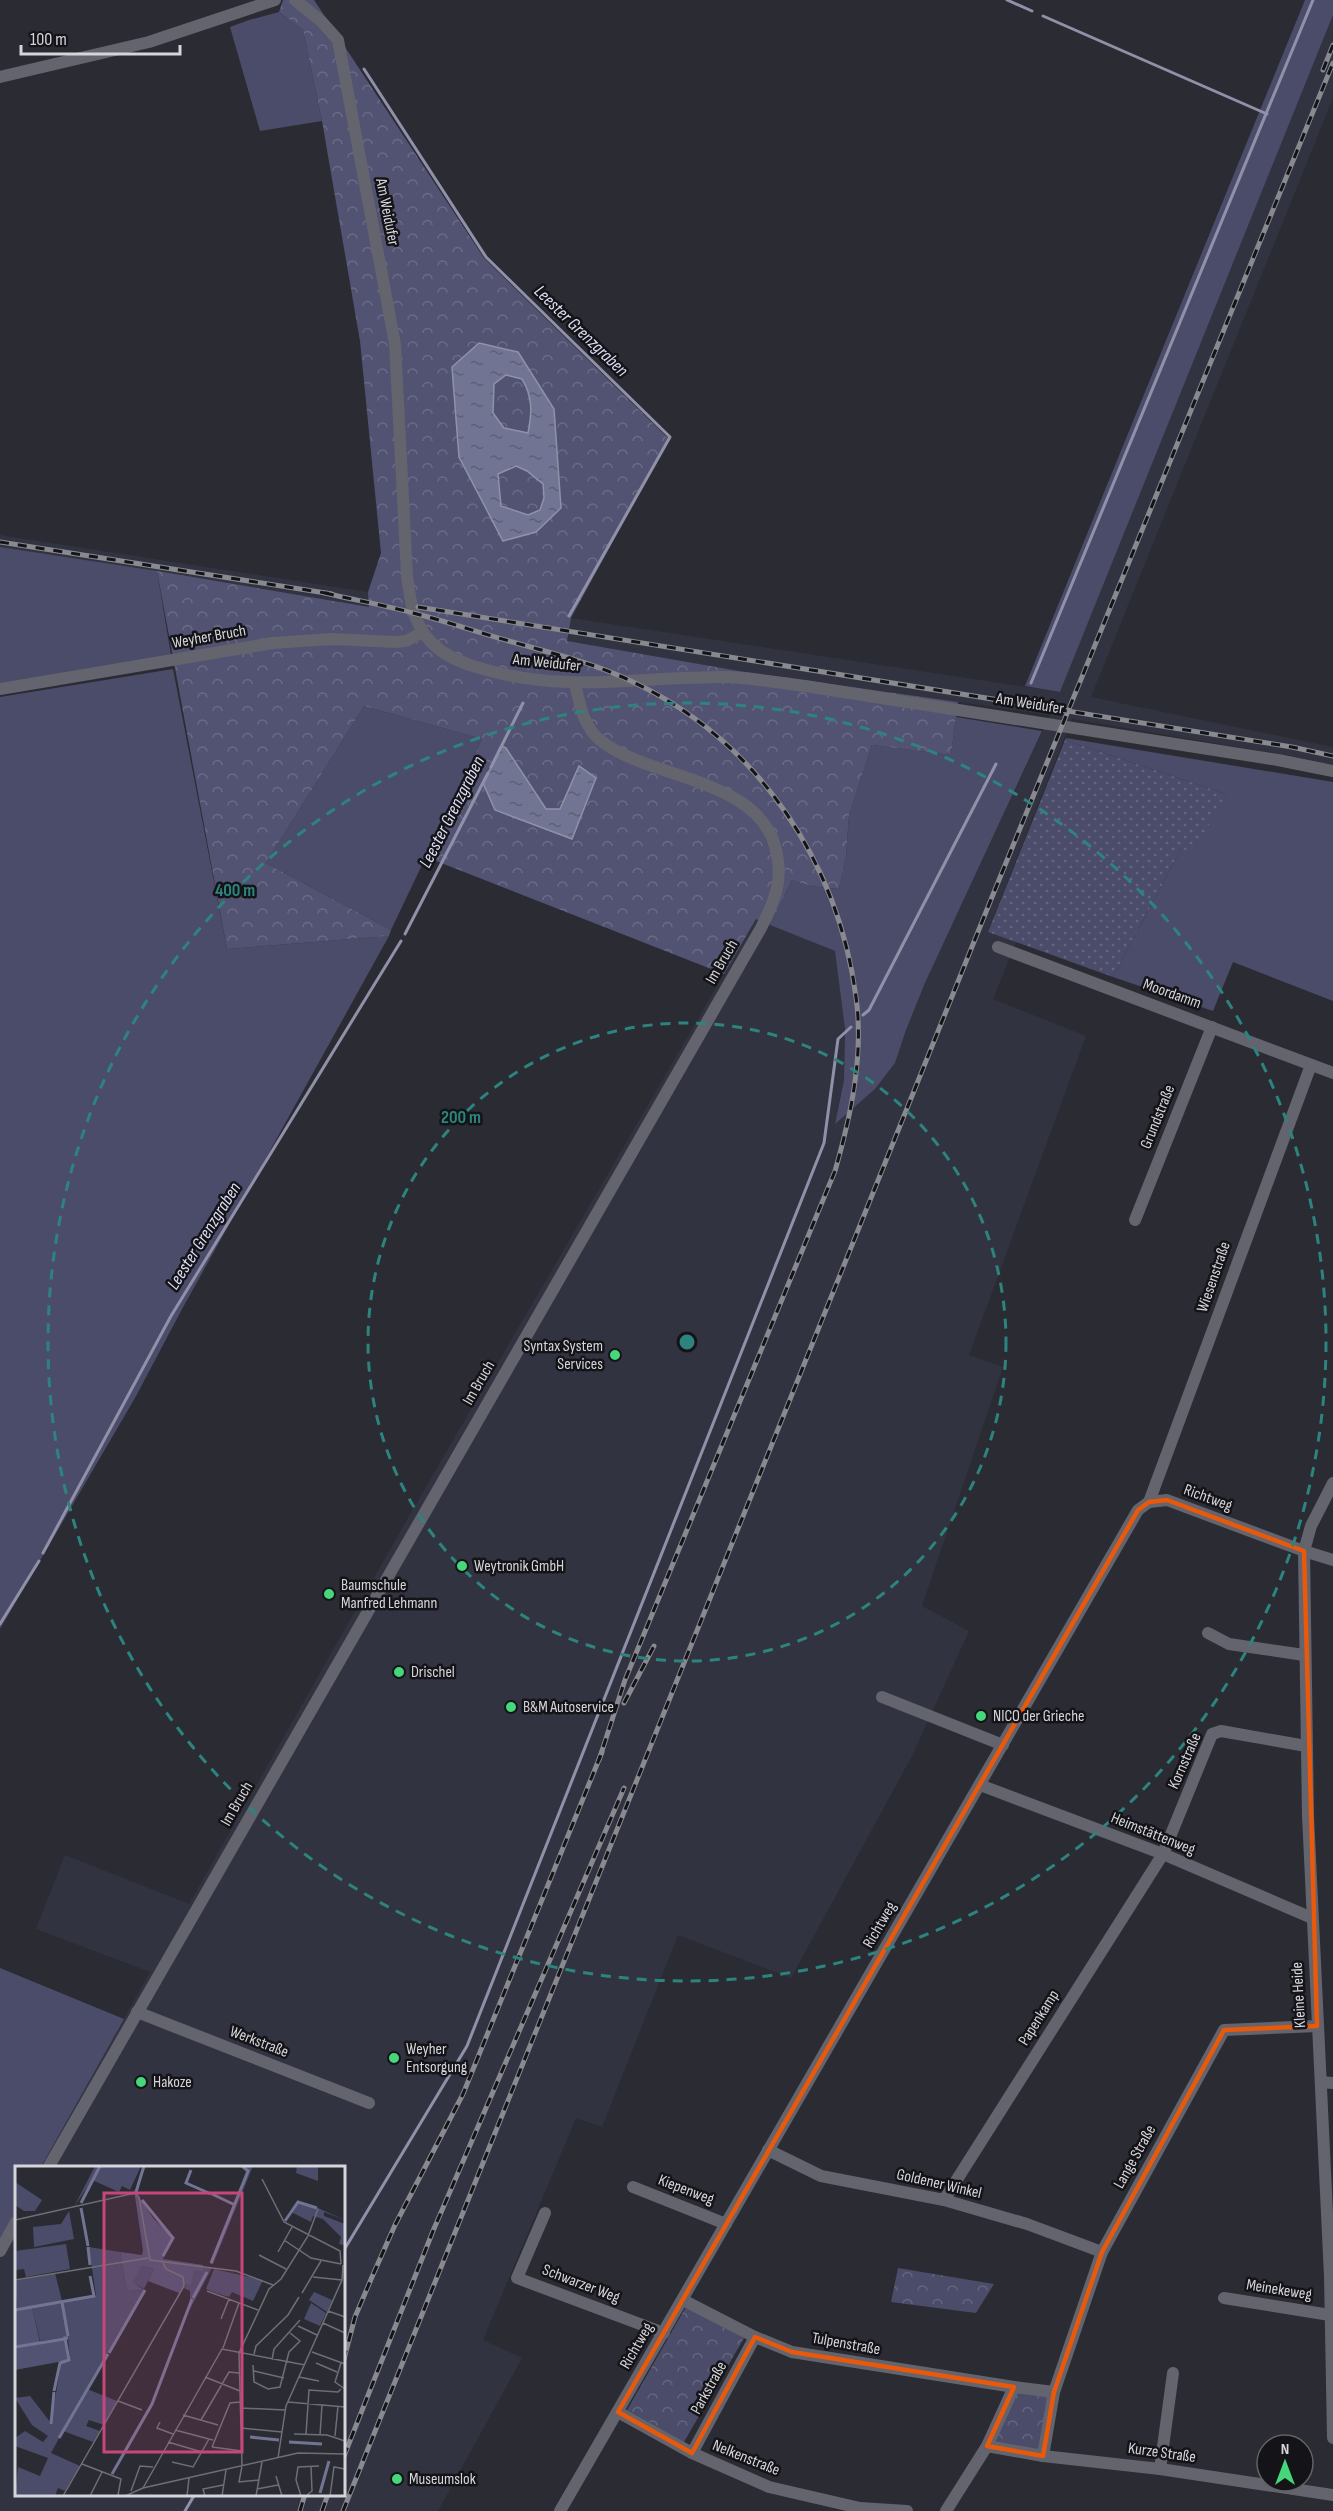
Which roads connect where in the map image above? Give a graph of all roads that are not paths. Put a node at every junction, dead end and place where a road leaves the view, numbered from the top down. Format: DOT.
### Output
graph roads {
  1 [pos="275,0"];
  2 [pos="295,0"];
  3 [pos="0,77"];
  4 [pos="423,632"];
  5 [pos="575,684"];
  6 [pos="0,689"];
  7 [pos="1333,771"];
  8 [pos="998,947"];
  9 [pos="1212,1027"];
  10 [pos="1311,1065"];
  11 [pos="1333,1074"];
  12 [pos="1135,1220"];
  13 [pos="1333,1483"];
  14 [pos="1149,1502"];
  15 [pos="1304,1551"];
  16 [pos="1333,1560"];
  17 [pos="1208,1633"];
  18 [pos="1304,1655"];
  19 [pos="882,1697"];
  20 [pos="1003,1745"];
  21 [pos="1306,1746"];
  22 [pos="980,1785"];
  23 [pos="1163,1854"];
  24 [pos="1312,1918"];
  25 [pos="137,2012"];
  26 [pos="1317,2026"];
  27 [pos="1327,2082"];
  28 [pos="369,2103"];
  29 [pos="768,2150"];
  30 [pos="49,2166"];
  31 [pos="633,2187"];
  32 [pos="944,2200"];
  33 [pos="545,2213"];
  34 [pos="15,2224"];
  35 [pos="726,2224"];
  36 [pos="0,2250"];
  37 [pos="1102,2252"];
  38 [pos="1331,2276"];
  39 [pos="1224,2298"];
  40 [pos="683,2300"];
  41 [pos="1330,2315"];
  42 [pos="664,2333"];
  43 [pos="755,2337"];
  44 [pos="1173,2373"];
  45 [pos="1014,2387"];
  46 [pos="1054,2392"];
  47 [pos="618,2412"];
  48 [pos="1333,2438"];
  49 [pos="987,2446"];
  50 [pos="692,2453"];
  51 [pos="1043,2456"];
  52 [pos="1160,2469"];
  53 [pos="1333,2495"];
  54 [pos="560,2511"];
  55 [pos="907,2511"];
  56 [pos="946,2511"];
  1 -- 3 [label="street"];
  2 -- 4 [label="street, Am Weidufer"];
  4 -- 5 [label="street, Am Weidufer"];
  4 -- 6 [label="street, Weyher Bruch"];
  5 -- 7 [label="street, Am Weidufer"];
  5 -- 25 [label="street, Im Bruch"];
  8 -- 9 [label="street, Moordamm"];
  9 -- 10 [label="street, Moordamm"];
  9 -- 12 [label="street, Grundstraße"];
  10 -- 11 [label="street, Moordamm"];
  10 -- 14 [label="street, Wiesenstraße"];
  13 -- 15 [label="street, Kleine Heide"];
  14 -- 15 [label="street, Richtweg"];
  14 -- 20 [label="street, Richtweg"];
  15 -- 16 [label="street, Richtweg"];
  15 -- 18 [label="street, Kleine Heide"];
  17 -- 18 [label="street"];
  18 -- 21 [label="street, Kleine Heide"];
  19 -- 20 [label="street"];
  20 -- 22 [label="street, Richtweg"];
  21 -- 23 [label="street, Kornstraße"];
  21 -- 24 [label="street, Kleine Heide"];
  22 -- 23 [label="street, Heimstättenweg"];
  22 -- 29 [label="street, Richtweg"];
  23 -- 24 [label="street, Heimstättenweg"];
  23 -- 32 [label="street, Papenkamp"];
  24 -- 26 [label="street, Kleine Heide"];
  25 -- 28 [label="street, Werkstraße"];
  25 -- 30 [label="street, Im Bruch"];
  26 -- 27 [label="street, Kleine Heide"];
  26 -- 37 [label="street, Lange Straße"];
  27 -- 38 [label="street, Kleine Heide"];
  29 -- 32 [label="street, Goldener Winkel"];
  29 -- 35 [label="street, Richtweg"];
  31 -- 35 [label="street, Kiepenweg"];
  32 -- 37 [label="street, Goldener Winkel"];
  33 -- 42 [label="street, Schwarzer Weg"];
  34 -- 36 [label="street"];
  35 -- 40 [label="street, Richtweg"];
  37 -- 46 [label="street, Lange Straße"];
  38 -- 41 [label="street, Kleine Heide"];
  39 -- 41 [label="street, Meinekeweg"];
  40 -- 42 [label="street, Richtweg"];
  40 -- 43 [label="street, Tulpenstraße"];
  41 -- 48 [label="street, Kleine Heide"];
  42 -- 47 [label="street, Richtweg"];
  43 -- 45 [label="street, Tulpenstraße"];
  43 -- 50 [label="street, Parkstraße"];
  44 -- 52 [label="street"];
  45 -- 46 [label="street"];
  45 -- 49 [label="street"];
  46 -- 51 [label="street, Lange Straße"];
  47 -- 50 [label="street, Nelkenstraße"];
  47 -- 54 [label="street, Richtweg"];
  49 -- 51 [label="street, Kurze Straße"];
  49 -- 56 [label="street"];
  50 -- 55 [label="street, Nelkenstraße"];
  51 -- 52 [label="street, Kurze Straße"];
  52 -- 53 [label="street, Kurze Straße"];
}
